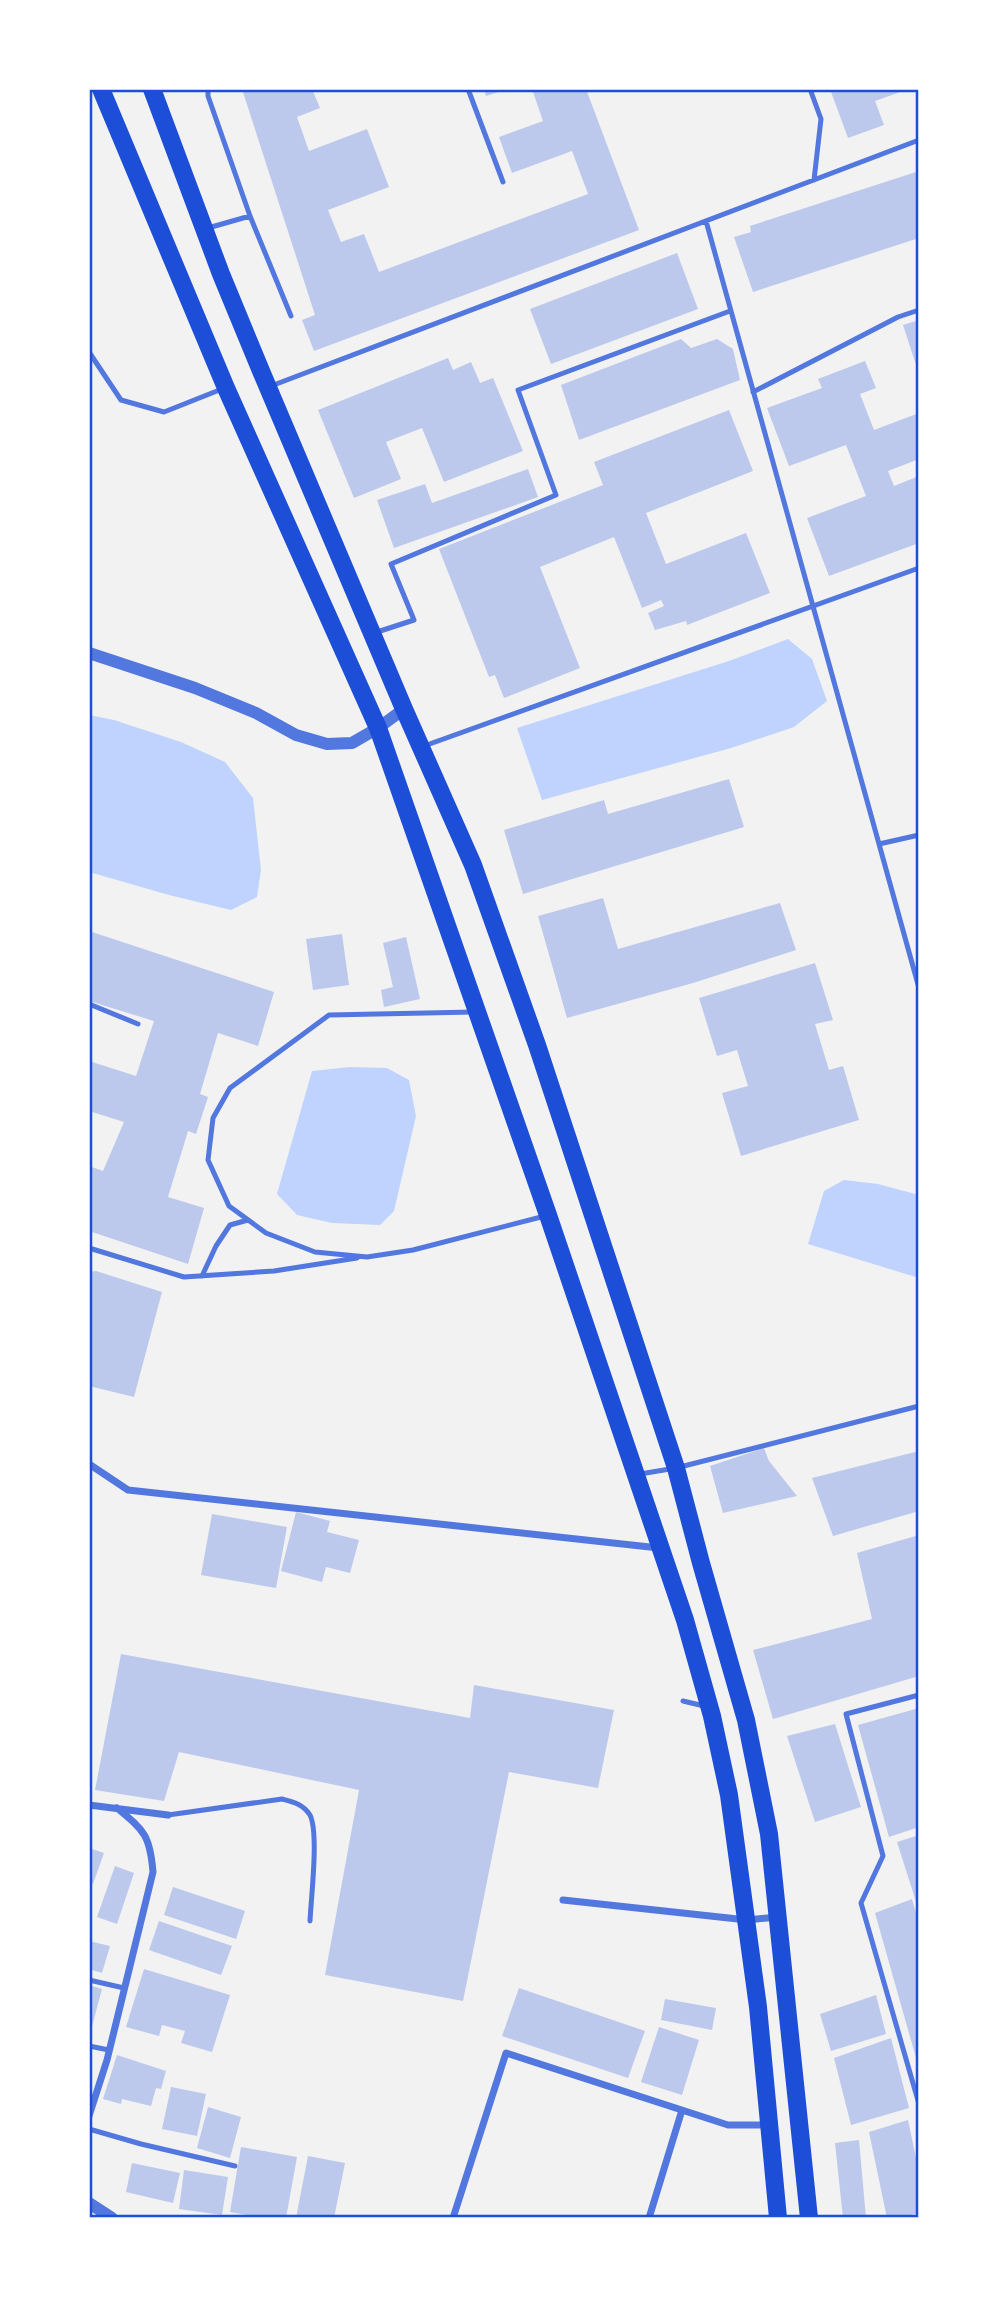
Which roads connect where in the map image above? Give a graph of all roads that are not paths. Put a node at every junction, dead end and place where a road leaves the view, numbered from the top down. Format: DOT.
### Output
graph roads {
  1 [pos="101,89"];
  2 [pos="152,89"];
  3 [pos="208,89"];
  4 [pos="468,89"];
  5 [pos="810,89"];
  6 [pos="919,139"];
  7 [pos="814,180"];
  8 [pos="503,182"];
  9 [pos="250,216"];
  10 [pos="706,221"];
  11 [pos="205,229"];
  12 [pos="919,310"];
  13 [pos="730,311"];
  14 [pos="290,316"];
  15 [pos="89,352"];
  16 [pos="268,387"];
  17 [pos="226,388"];
  18 [pos="753,392"];
  19 [pos="919,568"];
  20 [pos="812,604"];
  21 [pos="372,634"];
  22 [pos="89,653"];
  23 [pos="404,709"];
  24 [pos="378,728"];
  25 [pos="422,747"];
  26 [pos="919,835"];
  27 [pos="879,844"];
  28 [pos="919,988"];
  29 [pos="89,1004"];
  30 [pos="477,1012"];
  31 [pos="138,1024"];
  32 [pos="548,1215"];
  33 [pos="248,1220"];
  34 [pos="89,1248"];
  35 [pos="368,1257"];
  36 [pos="202,1276"];
  37 [pos="919,1406"];
  38 [pos="89,1464"];
  39 [pos="676,1468"];
  40 [pos="637,1475"];
  41 [pos="662,1549"];
  42 [pos="919,1695"];
  43 [pos="683,1701"];
  44 [pos="710,1708"];
  45 [pos="89,1805"];
  46 [pos="117,1808"];
  47 [pos="168,1815"];
  48 [pos="563,1900"];
  49 [pos="778,1917"];
  50 [pos="747,1920"];
  51 [pos="310,1921"];
  52 [pos="89,1980"];
  53 [pos="124,1988"];
  54 [pos="89,2046"];
  55 [pos="109,2050"];
  56 [pos="919,2104"];
  57 [pos="682,2110"];
  58 [pos="89,2116"];
  59 [pos="771,2125"];
  60 [pos="89,2129"];
  61 [pos="235,2166"];
  62 [pos="89,2203"];
  63 [pos="112,2218"];
  64 [pos="453,2218"];
  65 [pos="649,2218"];
  66 [pos="778,2218"];
  67 [pos="809,2218"];
  1 -- 17 [label="main road"];
  2 -- 11 [label="main road"];
  3 -- 9 [label="lane"];
  4 -- 8 [label="lane"];
  5 -- 7 [label="lane"];
  6 -- 7 [label="lane"];
  7 -- 10 [label="lane"];
  9 -- 11 [label="lane"];
  9 -- 14 [label="lane"];
  10 -- 13 [label="lane"];
  10 -- 16 [label="lane"];
  11 -- 16 [label="main road"];
  12 -- 18 [label="lane"];
  13 -- 18 [label="lane"];
  13 -- 21 [label="lane"];
  15 -- 17 [label="lane"];
  16 -- 21 [label="main road"];
  17 -- 24 [label="main road"];
  18 -- 20 [label="lane"];
  19 -- 20 [label="lane"];
  20 -- 25 [label="lane"];
  20 -- 27 [label="lane"];
  21 -- 23 [label="main road"];
  22 -- 24 [label="street"];
  23 -- 24 [label="street"];
  23 -- 25 [label="main road"];
  24 -- 30 [label="main road"];
  25 -- 39 [label="main road"];
  26 -- 27 [label="lane"];
  27 -- 28 [label="lane"];
  29 -- 31 [label="lane"];
  30 -- 32 [label="main road"];
  30 -- 33 [label="lane"];
  32 -- 35 [label="lane"];
  32 -- 40 [label="main road"];
  33 -- 35 [label="lane"];
  33 -- 36 [label="lane"];
  34 -- 36 [label="lane"];
  35 -- 36 [label="lane"];
  37 -- 39 [label="lane"];
  38 -- 41 [label="street"];
  39 -- 40 [label="lane"];
  39 -- 49 [label="main road"];
  40 -- 41 [label="main road"];
  41 -- 44 [label="main road"];
  42 -- 56 [label="lane"];
  43 -- 44 [label="lane"];
  44 -- 50 [label="main road"];
  45 -- 46 [label="street"];
  46 -- 47 [label="street"];
  46 -- 53 [label="street"];
  47 -- 51 [label="lane"];
  48 -- 50 [label="street"];
  49 -- 50 [label="street"];
  49 -- 67 [label="main road"];
  50 -- 59 [label="main road"];
  52 -- 53 [label="lane"];
  53 -- 55 [label="street"];
  54 -- 55 [label="lane"];
  55 -- 58 [label="street"];
  57 -- 59 [label="street"];
  57 -- 64 [label="street"];
  57 -- 65 [label="street"];
  59 -- 66 [label="main road"];
  60 -- 61 [label="lane"];
  62 -- 63 [label="street"];
}
